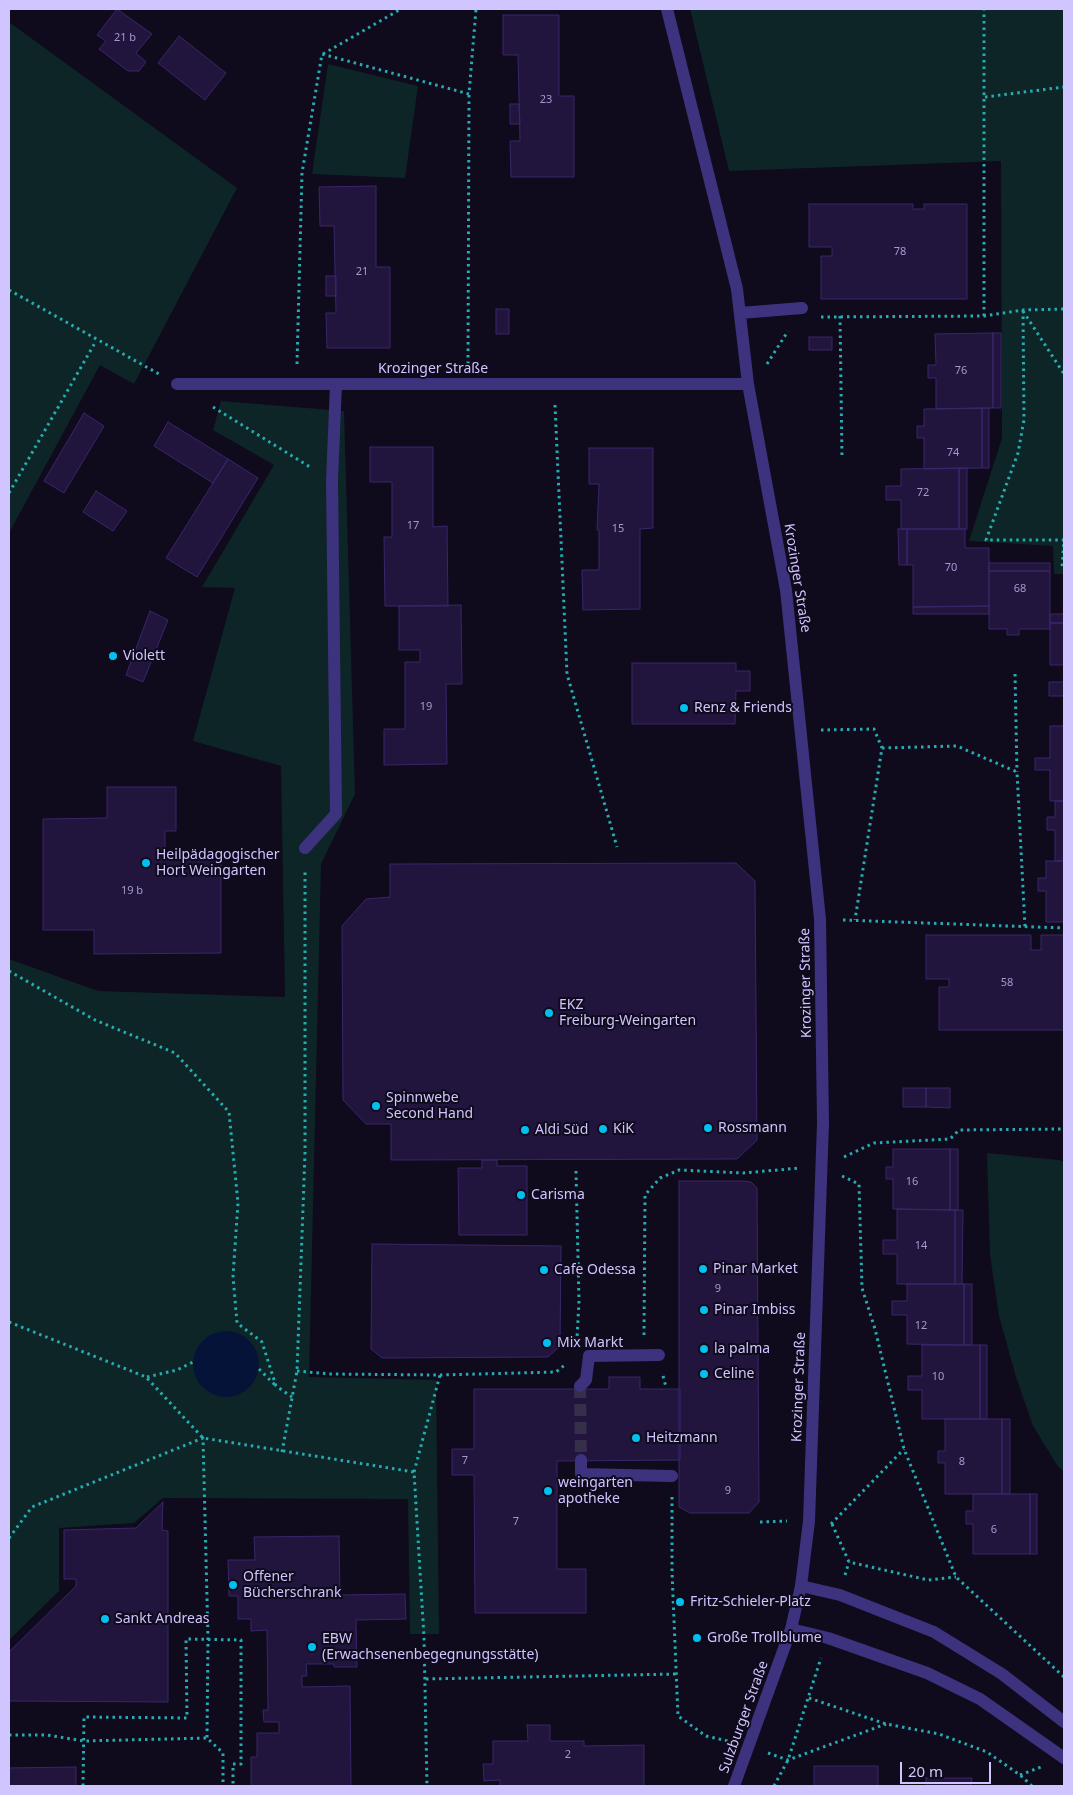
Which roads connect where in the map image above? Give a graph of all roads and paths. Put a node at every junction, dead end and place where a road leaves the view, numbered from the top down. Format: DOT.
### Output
graph roads {
  1 [pos="400,9"];
  2 [pos="476,9"];
  3 [pos="667,9"];
  4 [pos="984,9"];
  5 [pos="322,54"];
  6 [pos="1064,87"];
  7 [pos="469,94"];
  8 [pos="985,97"];
  9 [pos="802,308"];
  10 [pos="1064,309"];
  11 [pos="1023,310"];
  12 [pos="740,313"];
  13 [pos="840,316"];
  14 [pos="984,316"];
  15 [pos="813,317"];
  16 [pos="791,325"];
  17 [pos="96,340"];
  18 [pos="771,359"];
  19 [pos="1064,374"];
  20 [pos="177,384"];
  21 [pos="296,384"];
  22 [pos="336,384"];
  23 [pos="468,384"];
  24 [pos="554,384"];
  25 [pos="748,384"];
  26 [pos="842,458"];
  27 [pos="9,493"];
  28 [pos="1064,568"];
  29 [pos="1015,674"];
  30 [pos="828,730"];
  31 [pos="882,748"];
  32 [pos="1017,772"];
  33 [pos="617,847"];
  34 [pos="305,848"];
  35 [pos="820,919"];
  36 [pos="855,920"];
  37 [pos="1025,927"];
  38 [pos="1064,928"];
  39 [pos="9,971"];
  40 [pos="1064,1129"];
  41 [pos="841,1158"];
  42 [pos="822,1167"];
  43 [pos="576,1171"];
  44 [pos="9,1322"];
  45 [pos="659,1355"];
  46 [pos="576,1356"];
  47 [pos="192,1362"];
  48 [pos="587,1368"];
  49 [pos="259,1369"];
  50 [pos="298,1371"];
  51 [pos="440,1375"];
  52 [pos="146,1377"];
  53 [pos="276,1386"];
  54 [pos="580,1386"];
  55 [pos="666,1387"];
  56 [pos="292,1396"];
  57 [pos="203,1438"];
  58 [pos="904,1448"];
  59 [pos="282,1452"];
  60 [pos="581,1460"];
  61 [pos="414,1472"];
  62 [pos="672,1476"];
  63 [pos="809,1521"];
  64 [pos="832,1524"];
  65 [pos="9,1538"];
  66 [pos="956,1577"];
  67 [pos="801,1586"];
  68 [pos="791,1629"];
  69 [pos="828,1638"];
  70 [pos="208,1639"];
  71 [pos="676,1674"];
  72 [pos="1064,1677"];
  73 [pos="426,1678"];
  74 [pos="809,1698"];
  75 [pos="678,1716"];
  76 [pos="1064,1722"];
  77 [pos="886,1724"];
  78 [pos="9,1735"];
  79 [pos="207,1738"];
  80 [pos="84,1742"];
  81 [pos="1064,1758"];
  82 [pos="788,1760"];
  83 [pos="83,1786"];
  84 [pos="223,1786"];
  85 [pos="233,1786"];
  86 [pos="427,1786"];
  87 [pos="734,1786"];
  88 [pos="774,1786"];
  89 [pos="1032,1786"];
  1 -- 5 [label="path"];
  2 -- 7 [label="path"];
  3 -- 12 [label="street, Krozinger Straße"];
  4 -- 8 [label="path"];
  5 -- 7 [label="path"];
  5 -- 21 [label="path"];
  6 -- 8 [label="path"];
  7 -- 23 [label="path"];
  8 -- 14 [label="path"];
  9 -- 12 [label="street"];
  10 -- 11 [label="path"];
  11 -- 14 [label="path"];
  11 -- 19 [label="path"];
  11 -- 28 [label="path"];
  12 -- 25 [label="street, Krozinger Straße"];
  13 -- 14 [label="path"];
  13 -- 15 [label="path"];
  13 -- 26 [label="path"];
  16 -- 18 [label="path"];
  17 -- 27 [label="path"];
  20 -- 21 [label="street, Krozinger Straße"];
  21 -- 22 [label="street, Krozinger Straße"];
  22 -- 23 [label="street, Krozinger Straße"];
  22 -- 34 [label="street"];
  23 -- 24 [label="street, Krozinger Straße"];
  24 -- 25 [label="street, Krozinger Straße"];
  24 -- 33 [label="path"];
  25 -- 35 [label="street, Krozinger Straße"];
  29 -- 32 [label="path"];
  30 -- 31 [label="path"];
  31 -- 32 [label="path"];
  31 -- 36 [label="path"];
  32 -- 37 [label="path"];
  34 -- 50 [label="path"];
  35 -- 36 [label="path"];
  35 -- 42 [label="street, Krozinger Straße"];
  36 -- 37 [label="path"];
  37 -- 38 [label="path"];
  39 -- 53 [label="path"];
  40 -- 41 [label="path"];
  42 -- 45 [label="path"];
  42 -- 58 [label="path"];
  42 -- 63 [label="street, Krozinger Straße"];
  43 -- 46 [label="path"];
  44 -- 52 [label="path"];
  45 -- 48 [label="street"];
  45 -- 55 [label="path"];
  46 -- 48 [label="path"];
  46 -- 51 [label="path"];
  47 -- 52 [label="path"];
  48 -- 54 [label="street"];
  49 -- 53 [label="path"];
  50 -- 51 [label="path"];
  50 -- 56 [label="path"];
  51 -- 61 [label="path"];
  52 -- 57 [label="path"];
  53 -- 56 [label="path"];
  56 -- 59 [label="path"];
  57 -- 59 [label="path"];
  57 -- 65 [label="path"];
  57 -- 70 [label="path"];
  58 -- 64 [label="path"];
  58 -- 66 [label="path"];
  59 -- 61 [label="path"];
  60 -- 62 [label="street"];
  61 -- 73 [label="path"];
  62 -- 71 [label="path"];
  63 -- 64 [label="path"];
  63 -- 67 [label="street, Krozinger Straße"];
  64 -- 66 [label="path"];
  66 -- 72 [label="path"];
  67 -- 68 [label="street, Krozinger Straße"];
  67 -- 76 [label="street"];
  68 -- 69 [label="street"];
  68 -- 87 [label="street, Sulzburger Straße"];
  69 -- 74 [label="path"];
  69 -- 81 [label="street"];
  70 -- 79 [label="path"];
  70 -- 80 [label="path"];
  70 -- 85 [label="path"];
  71 -- 73 [label="path"];
  71 -- 75 [label="path"];
  73 -- 86 [label="path"];
  74 -- 77 [label="path"];
  74 -- 82 [label="path"];
  77 -- 82 [label="path"];
  77 -- 89 [label="path"];
  78 -- 80 [label="path"];
  79 -- 80 [label="path"];
  79 -- 84 [label="path"];
  80 -- 83 [label="path"];
  82 -- 88 [label="path"];
}
